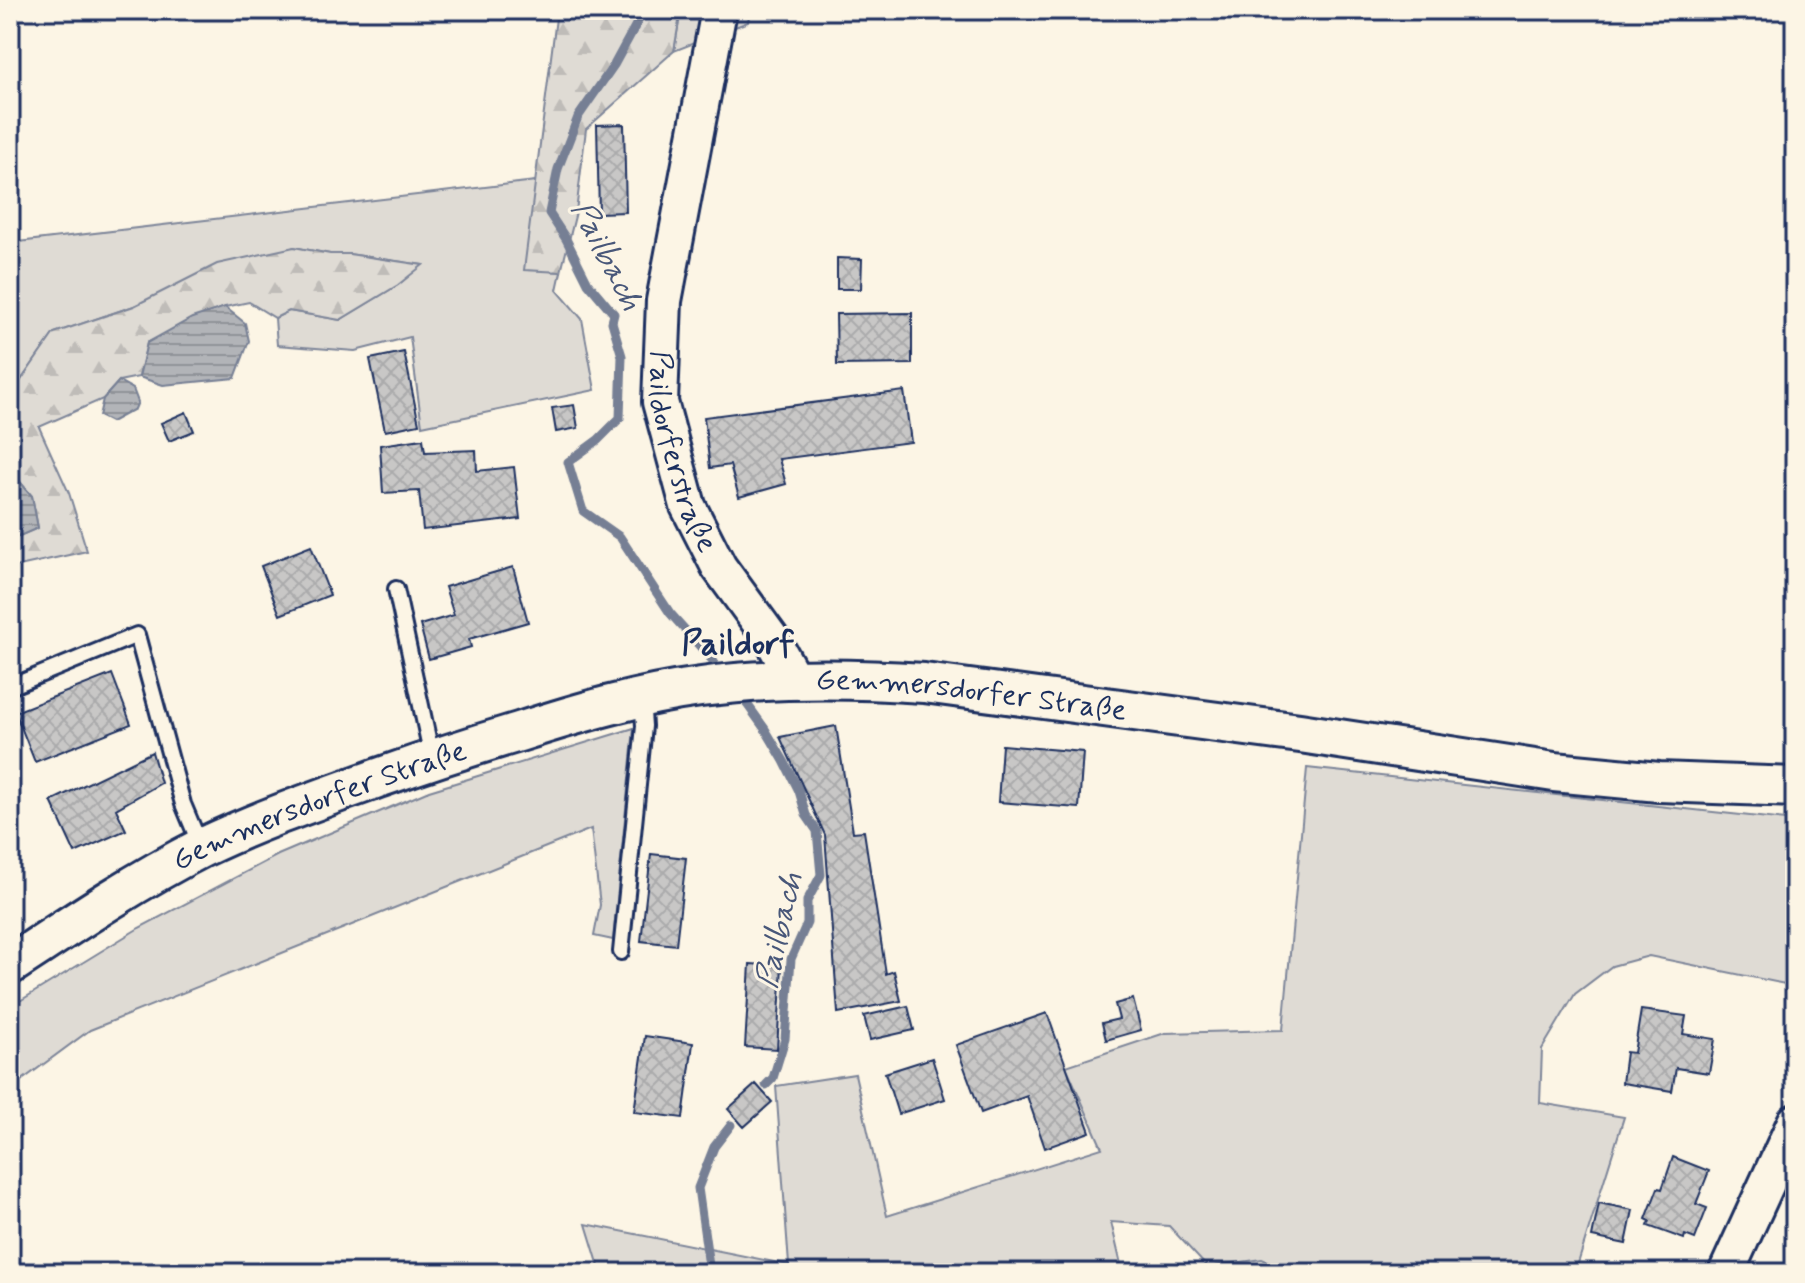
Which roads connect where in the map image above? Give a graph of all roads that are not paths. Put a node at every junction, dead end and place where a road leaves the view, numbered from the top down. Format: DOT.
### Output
graph roads {
  1 [pos="719,10"];
  2 [pos="396,589"];
  3 [pos="794,679"];
  4 [pos="10,687"];
  5 [pos="642,698"];
  6 [pos="432,758"];
  7 [pos="1795,787"];
  8 [pos="202,848"];
  9 [pos="621,952"];
  10 [pos="10,965"];
  11 [pos="1795,1122"];
  12 [pos="1726,1273"];
  1 -- 3 [label="street, Paildorferstraße"];
  2 -- 6 [label="lane"];
  3 -- 5 [label="main road, Gemmersdorfer Straße"];
  3 -- 7 [label="main road, Gemmersdorfer Straße"];
  4 -- 8 [label="lane"];
  5 -- 6 [label="main road, Gemmersdorfer Straße"];
  5 -- 9 [label="lane"];
  6 -- 8 [label="main road, Gemmersdorfer Straße"];
  8 -- 10 [label="main road, Gemmersdorfer Straße"];
  11 -- 12 [label="street"];
}
